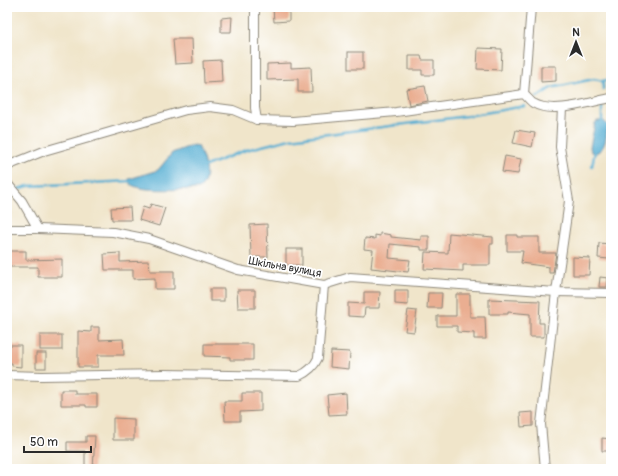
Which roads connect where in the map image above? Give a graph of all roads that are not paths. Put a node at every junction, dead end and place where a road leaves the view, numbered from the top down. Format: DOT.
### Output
graph roads {
  1 [pos="255,7"];
  2 [pos="531,7"];
  3 [pos="524,94"];
  4 [pos="611,98"];
  5 [pos="562,108"];
  6 [pos="257,120"];
  7 [pos="7,166"];
  8 [pos="8,184"];
  9 [pos="38,228"];
  10 [pos="7,229"];
  11 [pos="324,285"];
  12 [pos="556,292"];
  13 [pos="611,293"];
  14 [pos="7,375"];
  15 [pos="545,469"];
  1 -- 6 [label="street"];
  2 -- 3 [label="street"];
  3 -- 5 [label="street"];
  3 -- 6 [label="street"];
  4 -- 5 [label="street"];
  5 -- 12 [label="street"];
  6 -- 7 [label="street"];
  8 -- 9 [label="street"];
  9 -- 10 [label="street, Шкільна вулиця"];
  9 -- 11 [label="street, Шкільна вулиця"];
  11 -- 12 [label="street, Шкільна вулиця"];
  11 -- 14 [label="street"];
  12 -- 13 [label="street, Шкільна вулиця"];
  12 -- 15 [label="street"];
}
